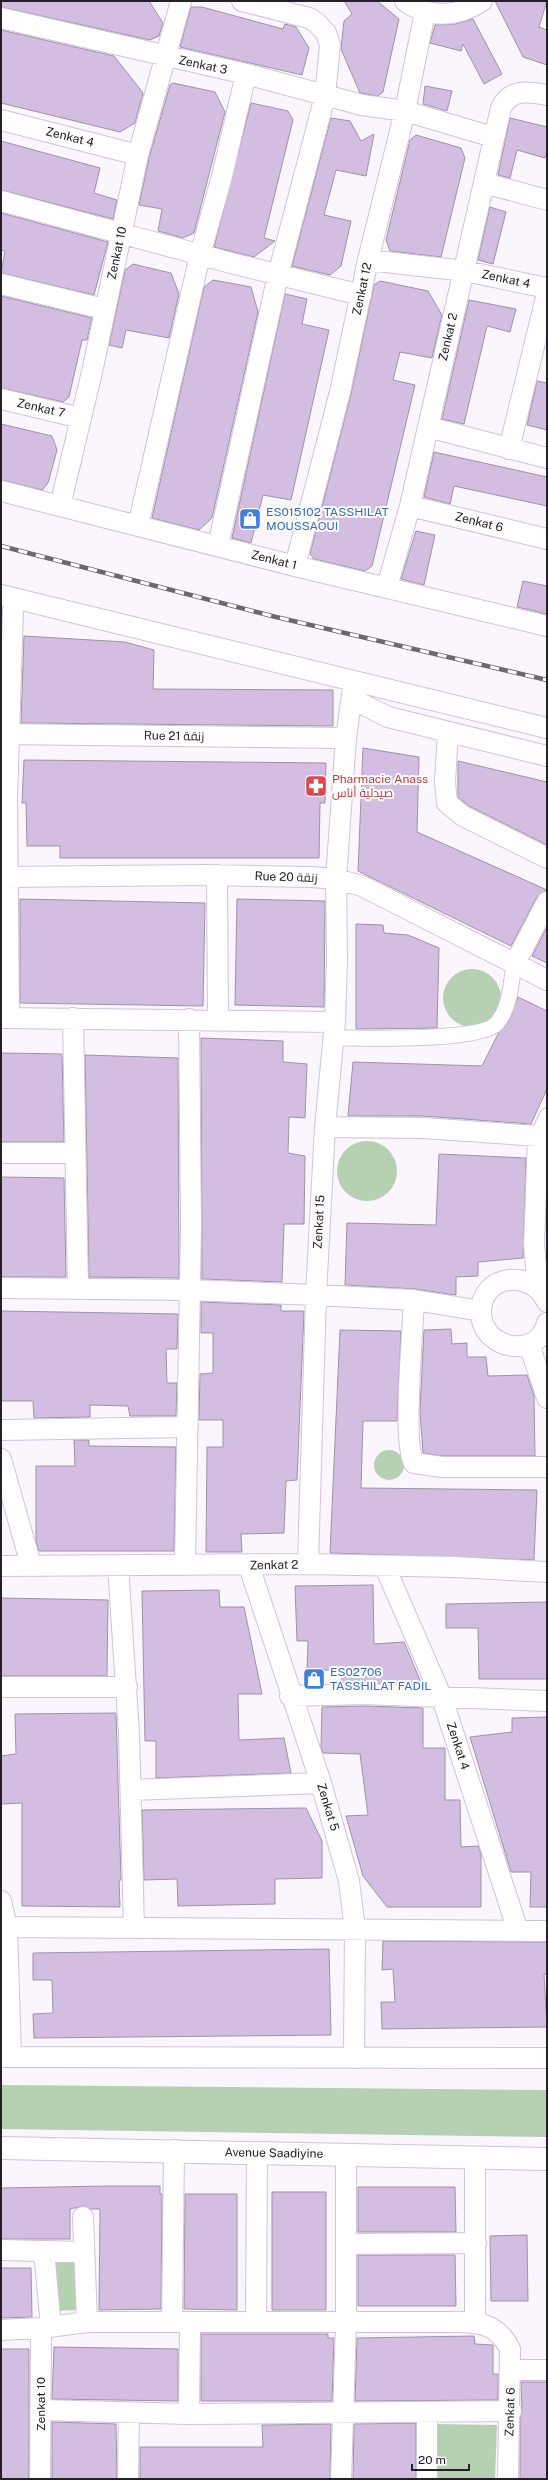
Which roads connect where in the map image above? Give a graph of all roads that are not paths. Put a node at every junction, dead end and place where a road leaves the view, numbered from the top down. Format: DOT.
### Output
graph roads {
  1 [pos="181,1"];
  2 [pos="242,1"];
  3 [pos="405,1"];
  4 [pos="482,1"];
  5 [pos="270,4"];
  6 [pos="425,12"];
  7 [pos="1,18"];
  8 [pos="164,56"];
  9 [pos="246,74"];
  10 [pos="547,95"];
  11 [pos="325,96"];
  12 [pos="405,111"];
  13 [pos="1,120"];
  14 [pos="493,137"];
  15 [pos="138,156"];
  16 [pos="484,183"];
  17 [pos="547,200"];
  18 [pos="1,201"];
  19 [pos="122,232"];
  20 [pos="200,255"];
  21 [pos="368,260"];
  22 [pos="465,271"];
  23 [pos="278,275"];
  24 [pos="1,284"];
  25 [pos="547,288"];
  26 [pos="547,293"];
  27 [pos="360,295"];
  28 [pos="104,309"];
  29 [pos="1,399"];
  30 [pos="81,418"];
  31 [pos="428,427"];
  32 [pos="508,449"];
  33 [pos="547,458"];
  34 [pos="1,492"];
  35 [pos="60,506"];
  36 [pos="410,506"];
  37 [pos="138,526"];
  38 [pos="547,539"];
  39 [pos="218,546"];
  40 [pos="295,566"];
  41 [pos="387,588"];
  42 [pos="5,605"];
  43 [pos="547,626"];
  44 [pos="353,690"];
  45 [pos="547,728"];
  46 [pos="448,732"];
  47 [pos="5,734"];
  48 [pos="346,738"];
  49 [pos="547,756"];
  50 [pos="547,858"];
  51 [pos="217,875"];
  52 [pos="4,877"];
  53 [pos="336,879"];
  54 [pos="547,902"];
  55 [pos="514,965"];
  56 [pos="547,980"];
  57 [pos="5,1018"];
  58 [pos="73,1018"];
  59 [pos="189,1019"];
  60 [pos="218,1020"];
  61 [pos="335,1030"];
  62 [pos="547,1116"];
  63 [pos="325,1127"];
  64 [pos="538,1136"];
  65 [pos="1,1153"];
  66 [pos="75,1153"];
  67 [pos="1,1288"];
  68 [pos="78,1288"];
  69 [pos="190,1290"];
  70 [pos="316,1295"];
  71 [pos="543,1295"];
  72 [pos="414,1300"];
  73 [pos="481,1311"];
  74 [pos="547,1323"];
  75 [pos="529,1344"];
  76 [pos="547,1398"];
  77 [pos="188,1427"];
  78 [pos="1,1430"];
  79 [pos="1,1459"];
  80 [pos="547,1467"];
  81 [pos="547,1563"];
  82 [pos="308,1564"];
  83 [pos="31,1565"];
  84 [pos="185,1565"];
  85 [pos="1,1566"];
  86 [pos="118,1566"];
  87 [pos="249,1566"];
  88 [pos="385,1567"];
  89 [pos="547,1572"];
  90 [pos="127,1686"];
  91 [pos="1,1687"];
  92 [pos="290,1696"];
  93 [pos="442,1698"];
  94 [pos="547,1701"];
  95 [pos="321,1783"];
  96 [pos="131,1790"];
  97 [pos="1,1902"];
  98 [pos="4,1927"];
  99 [pos="134,1928"];
  100 [pos="355,1930"];
  101 [pos="518,1931"];
  102 [pos="547,1931"];
  103 [pos="6,2057"];
  104 [pos="354,2058"];
  105 [pos="547,2058"];
  106 [pos="1,2148"];
  107 [pos="174,2150"];
  108 [pos="257,2153"];
  109 [pos="346,2154"];
  110 [pos="475,2157"];
  111 [pos="547,2159"];
  112 [pos="83,2217"];
  113 [pos="476,2243"];
  114 [pos="346,2244"];
  115 [pos="1,2250"];
  116 [pos="44,2251"];
  117 [pos="84,2252"];
  118 [pos="87,2322"];
  119 [pos="181,2322"];
  120 [pos="256,2322"];
  121 [pos="476,2322"];
  122 [pos="346,2323"];
  123 [pos="46,2328"];
  124 [pos="1,2330"];
  125 [pos="511,2370"];
  126 [pos="547,2370"];
  127 [pos="42,2410"];
  128 [pos="511,2410"];
  129 [pos="343,2412"];
  130 [pos="427,2412"];
  131 [pos="129,2413"];
  132 [pos="189,2414"];
  133 [pos="40,2479"];
  134 [pos="128,2479"];
  135 [pos="341,2479"];
  136 [pos="427,2479"];
  137 [pos="508,2479"];
  1 -- 8 [label="street, Zenkat 10"];
  2 -- 5 [label="street"];
  3 -- 6 [label="street"];
  4 -- 6 [label="street"];
  5 -- 11 [label="street"];
  6 -- 12 [label="street, Zenkat 12"];
  7 -- 8 [label="street, Zenkat 3"];
  8 -- 9 [label="street, Zenkat 3"];
  8 -- 15 [label="street, Zenkat 10"];
  9 -- 11 [label="street, Zenkat 3"];
  9 -- 20 [label="street"];
  10 -- 14 [label="street, Zenkat 2"];
  11 -- 12 [label="street, Zenkat 3"];
  11 -- 23 [label="street"];
  12 -- 14 [label="street, Zenkat 3"];
  12 -- 21 [label="street, Zenkat 12"];
  13 -- 15 [label="street, Zenkat 4"];
  14 -- 16 [label="street, Zenkat 2"];
  15 -- 19 [label="street, Zenkat 10"];
  16 -- 17 [label="street"];
  16 -- 22 [label="street, Zenkat 2"];
  18 -- 19 [label="street"];
  19 -- 20 [label="street"];
  19 -- 28 [label="street, Zenkat 10"];
  20 -- 23 [label="street"];
  20 -- 37 [label="street"];
  21 -- 22 [label="street, Zenkat 4"];
  21 -- 27 [label="street, Zenkat 12"];
  22 -- 25 [label="street, Zenkat 4"];
  22 -- 31 [label="street, Zenkat 2"];
  23 -- 27 [label="street"];
  23 -- 39 [label="street"];
  24 -- 28 [label="street"];
  26 -- 32 [label="street"];
  27 -- 40 [label="street, Zenkat 12"];
  28 -- 30 [label="street, Zenkat 10"];
  29 -- 30 [label="street, Zenkat 7"];
  30 -- 35 [label="street, Zenkat 10"];
  31 -- 32 [label="street"];
  31 -- 36 [label="street, Zenkat 2"];
  32 -- 33 [label="street"];
  34 -- 35 [label="street, Zenkat 1"];
  35 -- 37 [label="street, Zenkat 1"];
  36 -- 38 [label="street, Zenkat 6"];
  36 -- 41 [label="street, Zenkat 2"];
  37 -- 39 [label="street, Zenkat 1"];
  39 -- 40 [label="street, Zenkat 1"];
  40 -- 41 [label="street, Zenkat 1"];
  41 -- 43 [label="street, Zenkat 1"];
  42 -- 44 [label="street"];
  42 -- 47 [label="street"];
  44 -- 45 [label="street"];
  44 -- 46 [label="street"];
  44 -- 48 [label="street, Zenkat 15"];
  46 -- 49 [label="street"];
  46 -- 50 [label="street"];
  47 -- 48 [label="street, Rue 21 زنقة"];
  47 -- 52 [label="street"];
  48 -- 53 [label="street, Zenkat 15"];
  51 -- 52 [label="street, Rue 20 زنقة"];
  51 -- 53 [label="street, Rue 20 زنقة"];
  51 -- 60 [label="street"];
  52 -- 57 [label="street"];
  53 -- 55 [label="street, Rue 20 زنقة"];
  53 -- 61 [label="street, Zenkat 15"];
  54 -- 55 [label="street"];
  55 -- 56 [label="street, Rue 20 زنقة"];
  55 -- 61 [label="street"];
  57 -- 58 [label="street"];
  58 -- 59 [label="street"];
  58 -- 66 [label="street"];
  59 -- 60 [label="street"];
  59 -- 69 [label="street"];
  60 -- 61 [label="street"];
  61 -- 63 [label="street, Zenkat 15"];
  62 -- 64 [label="street"];
  63 -- 64 [label="street"];
  63 -- 70 [label="street, Zenkat 15"];
  64 -- 71 [label="street"];
  65 -- 66 [label="street"];
  66 -- 68 [label="street"];
  67 -- 68 [label="street"];
  68 -- 69 [label="street"];
  69 -- 70 [label="street"];
  69 -- 77 [label="street"];
  70 -- 72 [label="street"];
  70 -- 82 [label="street, Zenkat 15"];
  71 -- 73 [label="street"];
  72 -- 73 [label="street"];
  72 -- 80 [label="street"];
  73 -- 75 [label="street"];
  74 -- 75 [label="street"];
  75 -- 76 [label="street"];
  77 -- 78 [label="street"];
  77 -- 84 [label="street"];
  79 -- 83 [label="street"];
  81 -- 89 [label="street"];
  82 -- 87 [label="street, Zenkat 2"];
  82 -- 88 [label="street, Zenkat 2"];
  83 -- 85 [label="street, Zenkat 2"];
  83 -- 86 [label="street, Zenkat 2"];
  84 -- 86 [label="street, Zenkat 2"];
  84 -- 87 [label="street, Zenkat 2"];
  86 -- 90 [label="street"];
  87 -- 92 [label="street, Zenkat 5"];
  88 -- 89 [label="street, Zenkat 2"];
  88 -- 93 [label="street, Zenkat 4"];
  90 -- 91 [label="street"];
  90 -- 96 [label="street"];
  92 -- 93 [label="street"];
  92 -- 95 [label="street, Zenkat 5"];
  93 -- 94 [label="street"];
  93 -- 101 [label="street, Zenkat 4"];
  95 -- 96 [label="street"];
  95 -- 100 [label="street, Zenkat 5"];
  96 -- 99 [label="street"];
  97 -- 98 [label="street"];
  98 -- 99 [label="street"];
  98 -- 103 [label="street"];
  99 -- 100 [label="street"];
  100 -- 101 [label="street"];
  100 -- 104 [label="street, Zenkat 5"];
  101 -- 102 [label="street"];
  103 -- 104 [label="street"];
  104 -- 105 [label="street"];
  106 -- 107 [label="main road, Avenue Saadiyine"];
  107 -- 108 [label="main road, Avenue Saadiyine"];
  107 -- 119 [label="street"];
  108 -- 109 [label="main road, Avenue Saadiyine"];
  108 -- 120 [label="street"];
  109 -- 110 [label="main road, Avenue Saadiyine"];
  109 -- 114 [label="street"];
  110 -- 111 [label="main road, Avenue Saadiyine"];
  110 -- 113 [label="street"];
  112 -- 117 [label="street"];
  113 -- 114 [label="street"];
  113 -- 121 [label="street"];
  114 -- 122 [label="street"];
  115 -- 116 [label="street"];
  116 -- 117 [label="street"];
  116 -- 123 [label="street, Zenkat 10"];
  117 -- 118 [label="street"];
  118 -- 119 [label="street"];
  118 -- 123 [label="street"];
  119 -- 120 [label="street"];
  119 -- 132 [label="street"];
  120 -- 122 [label="street"];
  121 -- 122 [label="street"];
  121 -- 125 [label="street, Zenkat 6"];
  122 -- 129 [label="street"];
  123 -- 124 [label="street"];
  123 -- 127 [label="street, Zenkat 10"];
  125 -- 126 [label="street"];
  125 -- 128 [label="street, Zenkat 6"];
  127 -- 131 [label="street"];
  127 -- 133 [label="street, Zenkat 10"];
  128 -- 130 [label="street"];
  128 -- 137 [label="street, Zenkat 6"];
  129 -- 130 [label="street"];
  129 -- 132 [label="street"];
  129 -- 135 [label="street"];
  130 -- 136 [label="street"];
  131 -- 132 [label="street"];
  131 -- 134 [label="street"];
}
